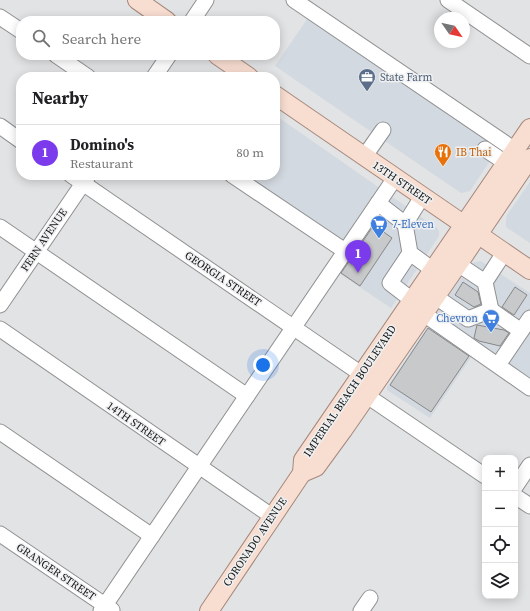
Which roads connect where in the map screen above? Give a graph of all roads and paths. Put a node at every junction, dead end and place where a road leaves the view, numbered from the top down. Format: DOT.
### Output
graph roads {
  1 [pos="206,0"];
  2 [pos="294,0"];
  3 [pos="448,0"];
  4 [pos="148,3"];
  5 [pos="162,16"];
  6 [pos="195,16"];
  7 [pos="0,17"];
  8 [pos="16,28"];
  9 [pos="530,56"];
  10 [pos="63,60"];
  11 [pos="166,60"];
  12 [pos="224,60"];
  13 [pos="81,72"];
  14 [pos="157,72"];
  15 [pos="241,72"];
  16 [pos="280,98"];
  17 [pos="0,126"];
  18 [pos="530,128"];
  19 [pos="382,130"];
  20 [pos="16,137"];
  21 [pos="485,149"];
  22 [pos="364,157"];
  23 [pos="517,157"];
  24 [pos="395,178"];
  25 [pos="80,180"];
  26 [pos="84,180"];
  27 [pos="239,180"];
  28 [pos="422,197"];
  29 [pos="378,203"];
  30 [pos="405,224"];
  31 [pos="463,225"];
  32 [pos="0,228"];
  33 [pos="478,235"];
  34 [pos="345,251"];
  35 [pos="36,252"];
  36 [pos="410,253"];
  37 [pos="504,253"];
  38 [pos="458,264"];
  39 [pos="433,270"];
  40 [pos="530,270"];
  41 [pos="485,282"];
  42 [pos="436,297"];
  43 [pos="412,300"];
  44 [pos="0,305"];
  45 [pos="492,310"];
  46 [pos="424,314"];
  47 [pos="530,318"];
  48 [pos="293,327"];
  49 [pos="0,329"];
  50 [pos="521,331"];
  51 [pos="498,365"];
  52 [pos="364,385"];
  53 [pos="530,388"];
  54 [pos="247,396"];
  55 [pos="0,432"];
  56 [pos="530,465"];
  57 [pos="199,467"];
  58 [pos="302,473"];
  59 [pos="482,474"];
  60 [pos="518,483"];
  61 [pos="518,498"];
  62 [pos="530,506"];
  63 [pos="273,517"];
  64 [pos="0,534"];
  65 [pos="152,536"];
  66 [pos="370,598"];
  67 [pos="106,609"];
  68 [pos="209,611"];
  69 [pos="361,611"];
  1 -- 6 [label="street"];
  2 -- 23 [label="street"];
  3 -- 9 [label="street"];
  4 -- 5 [label="main road"];
  7 -- 8 [label="street"];
  10 -- 13 [label="street"];
  11 -- 14 [label="street"];
  12 -- 15 [label="main road"];
  16 -- 22 [label="main road, 13TH STREET"];
  17 -- 20 [label="street"];
  18 -- 23 [label="main road, IMPERIAL BEACH BOULEVARD"];
  19 -- 22 [label="street"];
  21 -- 23 [label="street"];
  22 -- 24 [label="main road, 13TH STREET"];
  23 -- 31 [label="main road, IMPERIAL BEACH BOULEVARD"];
  23 -- 33 [label="main road, IMPERIAL BEACH BOULEVARD"];
  24 -- 28 [label="main road, 13TH STREET"];
  24 -- 29 [label="street"];
  25 -- 35 [label="street, FERN AVENUE"];
  26 -- 48 [label="street, GEORGIA STREET"];
  27 -- 34 [label="street"];
  28 -- 30 [label="street"];
  28 -- 31 [label="main road, 13TH STREET"];
  29 -- 30 [label="street"];
  29 -- 34 [label="street"];
  30 -- 36 [label="street"];
  31 -- 33 [label="main road, 13TH STREET"];
  31 -- 39 [label="main road, IMPERIAL BEACH BOULEVARD"];
  32 -- 35 [label="street"];
  33 -- 37 [label="main road, 13TH STREET"];
  33 -- 38 [label="main road, IMPERIAL BEACH BOULEVARD"];
  34 -- 48 [label="street"];
  35 -- 44 [label="street, FERN AVENUE"];
  35 -- 54 [label="street"];
  36 -- 39 [label="street"];
  36 -- 43 [label="street"];
  37 -- 40 [label="main road, 13TH STREET"];
  37 -- 41 [label="street"];
  38 -- 41 [label="street"];
  38 -- 42 [label="main road, IMPERIAL BEACH BOULEVARD"];
  39 -- 43 [label="main road, IMPERIAL BEACH BOULEVARD"];
  41 -- 45 [label="street"];
  42 -- 45 [label="street"];
  42 -- 46 [label="main road, IMPERIAL BEACH BOULEVARD"];
  43 -- 52 [label="main road, IMPERIAL BEACH BOULEVARD"];
  45 -- 50 [label="street"];
  46 -- 51 [label="street"];
  46 -- 52 [label="main road, IMPERIAL BEACH BOULEVARD"];
  47 -- 50 [label="street"];
  48 -- 52 [label="street, GEORGIA STREET"];
  48 -- 54 [label="street"];
  49 -- 57 [label="street, 14TH STREET"];
  50 -- 51 [label="street"];
  51 -- 53 [label="street"];
  52 -- 58 [label="main road, IMPERIAL BEACH BOULEVARD"];
  52 -- 59 [label="street, GEORGIA STREET"];
  54 -- 57 [label="street"];
  55 -- 65 [label="street"];
  56 -- 60 [label="street"];
  57 -- 63 [label="street, 14TH STREET"];
  57 -- 65 [label="street"];
  58 -- 63 [label="main road, CORONADO AVENUE"];
  61 -- 62 [label="street"];
  63 -- 68 [label="main road, CORONADO AVENUE"];
  64 -- 67 [label="street, GRANGER STREET"];
  65 -- 67 [label="street"];
  66 -- 69 [label="street"];
}
